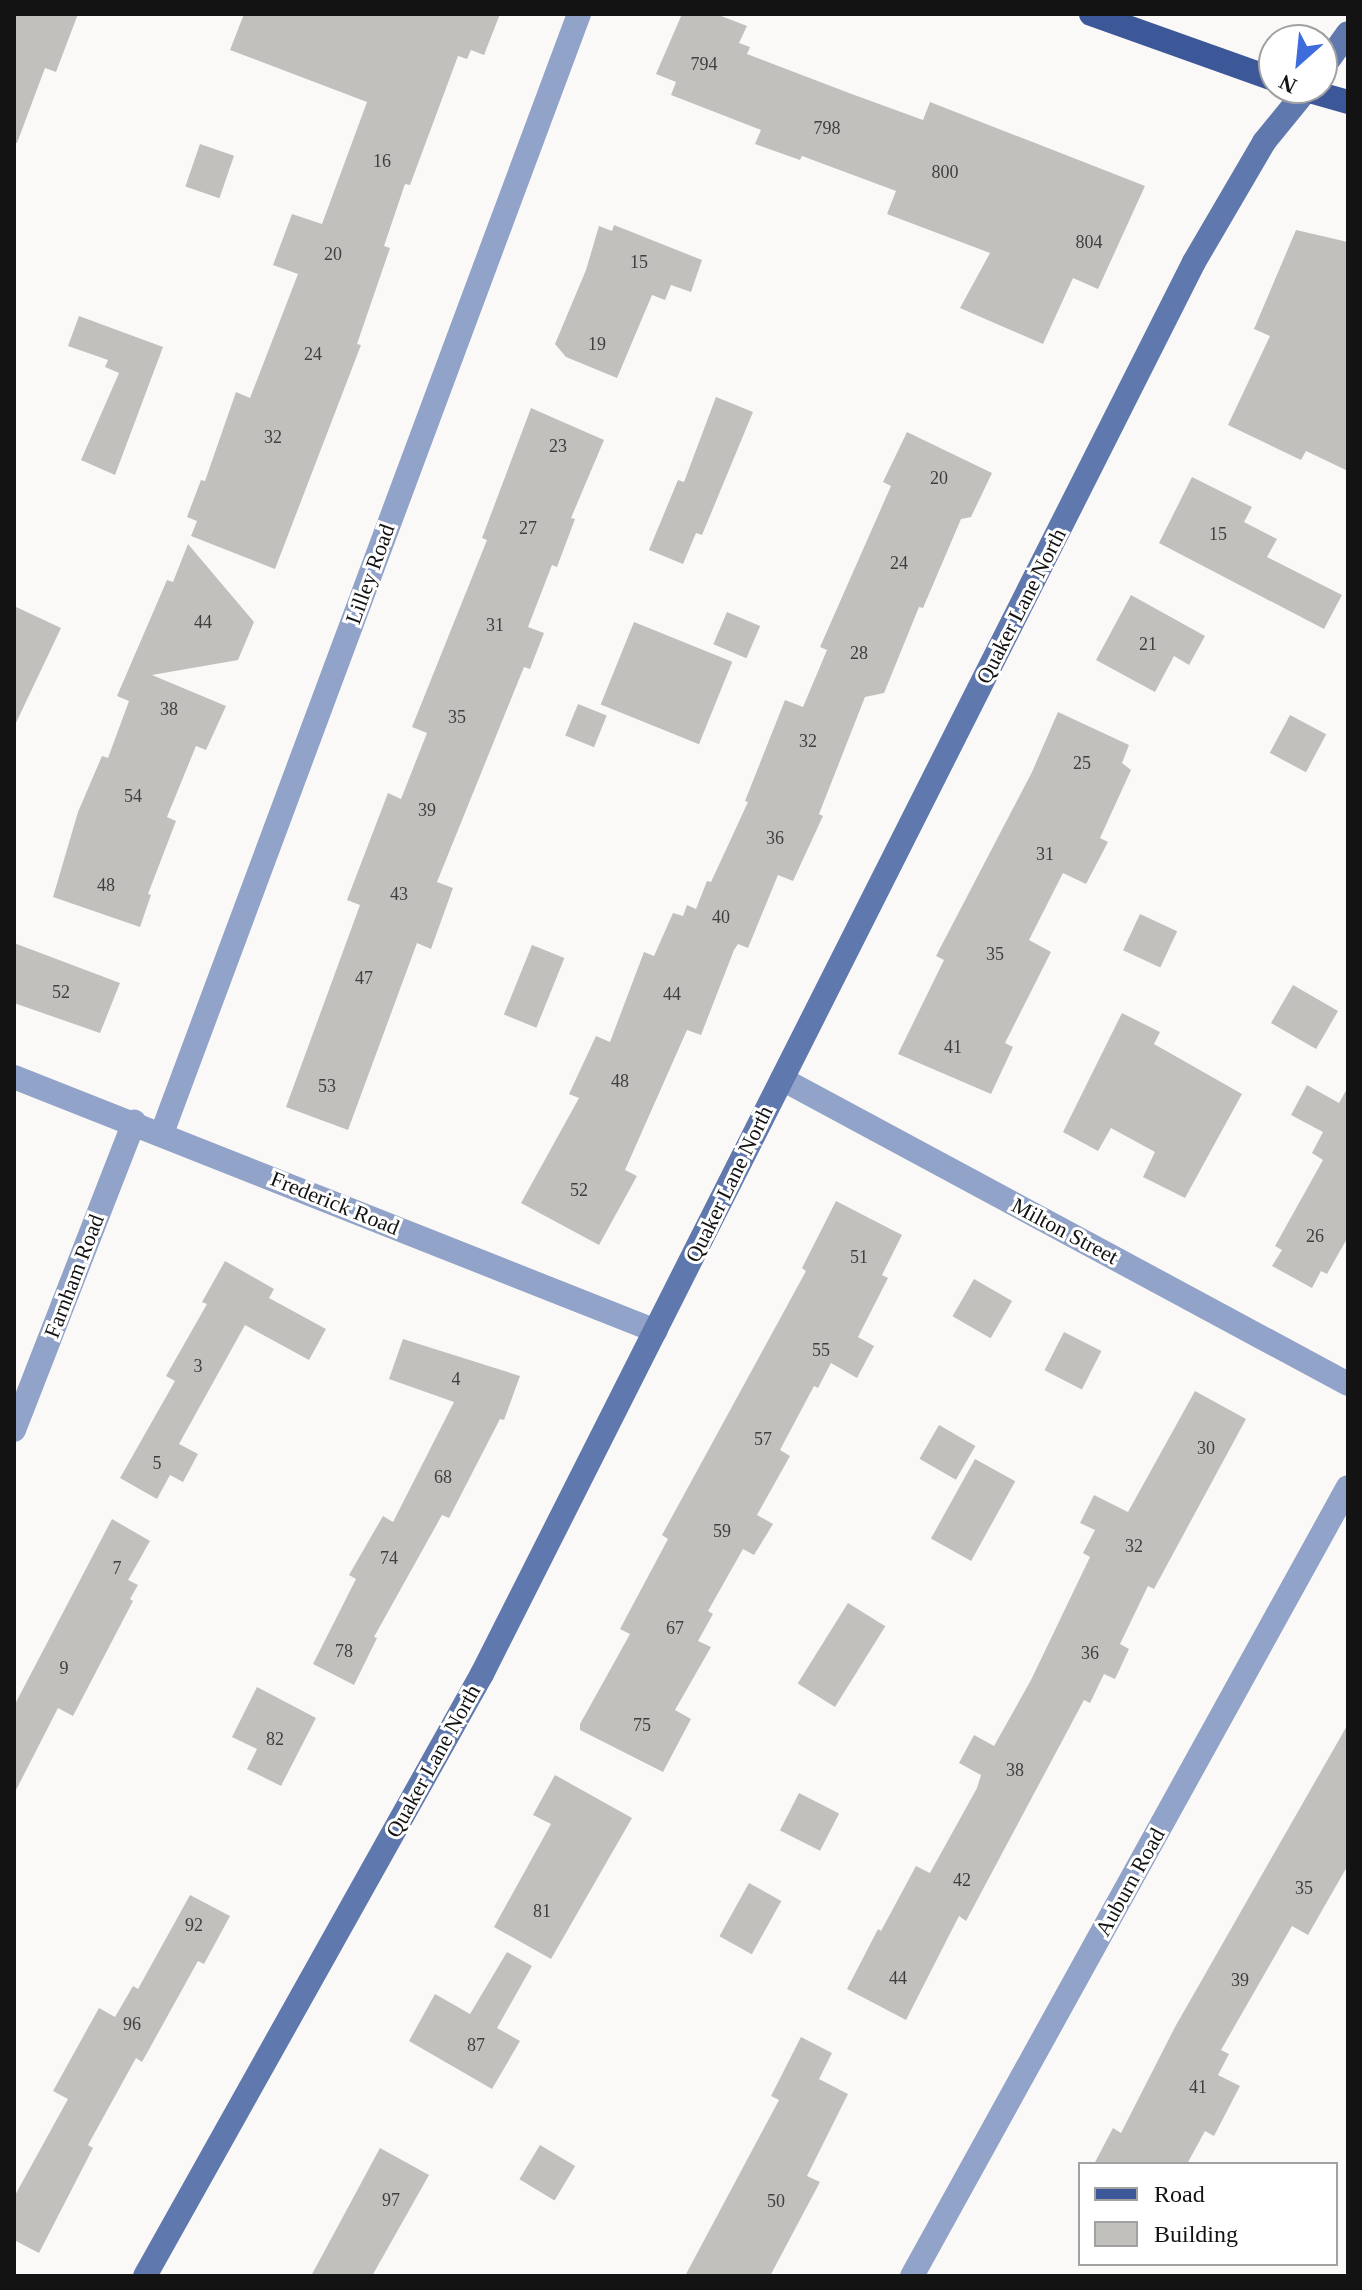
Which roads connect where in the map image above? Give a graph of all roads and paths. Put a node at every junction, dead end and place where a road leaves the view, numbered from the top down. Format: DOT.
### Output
graph roads {
  1 [pos="579,14"];
  2 [pos="1091,14"];
  3 [pos="1258,73"];
  4 [pos="1293,104"];
  5 [pos="14,1077"];
  6 [pos="782,1079"];
  7 [pos="134,1122"];
  8 [pos="162,1133"];
  9 [pos="656,1331"];
  10 [pos="1348,1384"];
  11 [pos="14,1430"];
  12 [pos="1348,1487"];
  13 [pos="145,2276"];
  14 [pos="912,2276"];
  1 -- 8 [label="street, Lilley Road"];
  2 -- 3 [label="main road"];
  4 -- 6 [label="street, Quaker Lane North"];
  5 -- 7 [label="street, Frederick Road"];
  6 -- 9 [label="street, Quaker Lane North"];
  6 -- 10 [label="street, Milton Street"];
  7 -- 8 [label="street, Frederick Road"];
  7 -- 11 [label="street, Farnham Road"];
  8 -- 9 [label="street, Frederick Road"];
  9 -- 13 [label="street, Quaker Lane North"];
  12 -- 14 [label="street, Auburn Road"];
}
